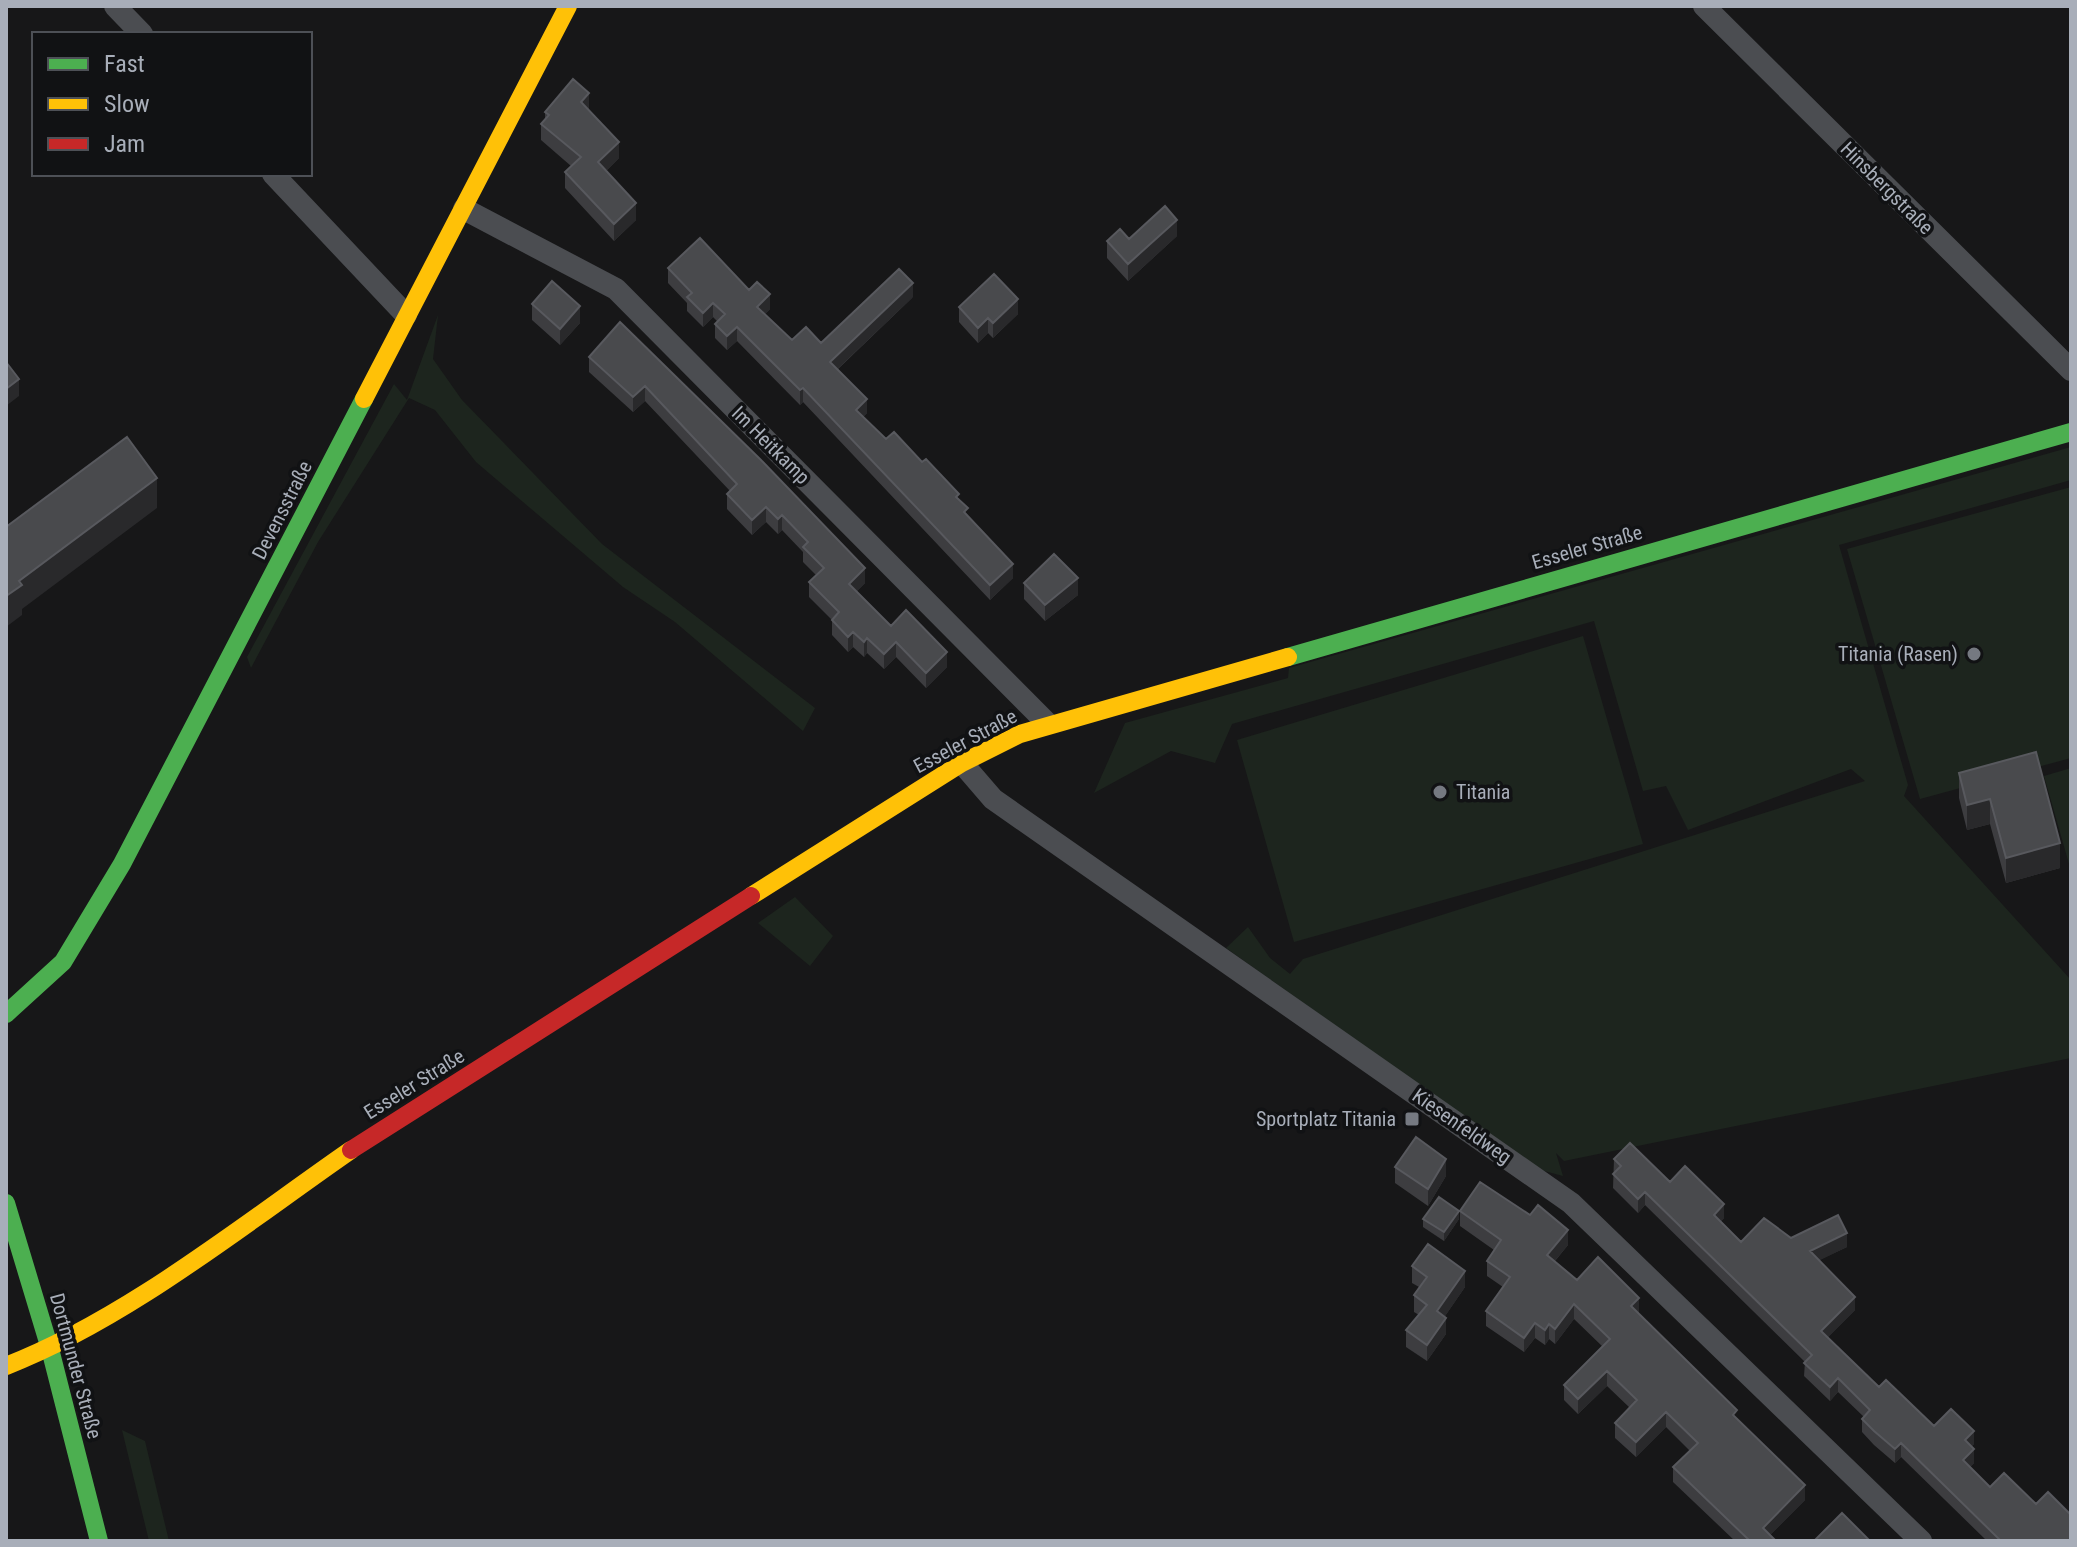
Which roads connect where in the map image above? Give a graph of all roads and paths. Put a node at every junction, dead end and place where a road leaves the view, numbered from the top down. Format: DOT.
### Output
graph roads {
  1 [pos="115,6"];
  2 [pos="568,6"];
  3 [pos="1704,6"];
  4 [pos="140,32"];
  5 [pos="275,176"];
  6 [pos="464,209"];
  7 [pos="406,315"];
  8 [pos="2071,370"];
  9 [pos="2071,432"];
  10 [pos="1047,723"];
  11 [pos="962,763"];
  12 [pos="6,1014"];
  13 [pos="6,1203"];
  14 [pos="50,1349"];
  15 [pos="6,1366"];
  16 [pos="99,1541"];
  17 [pos="1921,1541"];
  1 -- 4 [label="street"];
  2 -- 6 [label="main road, Devensstraße"];
  3 -- 8 [label="street, Hinsbergstraße"];
  5 -- 7 [label="street"];
  6 -- 7 [label="main road, Devensstraße"];
  6 -- 10 [label="street, Im Heitkamp"];
  7 -- 12 [label="main road, Devensstraße"];
  9 -- 10 [label="main road, Esseler Straße"];
  10 -- 11 [label="main road, Esseler Straße"];
  11 -- 14 [label="main road, Esseler Straße"];
  11 -- 17 [label="street, Kiesenfeldweg"];
  13 -- 14 [label="main road, Dortmunder Straße"];
  14 -- 15 [label="main road, Esseler Straße"];
  14 -- 16 [label="main road, Dortmunder Straße"];
}
